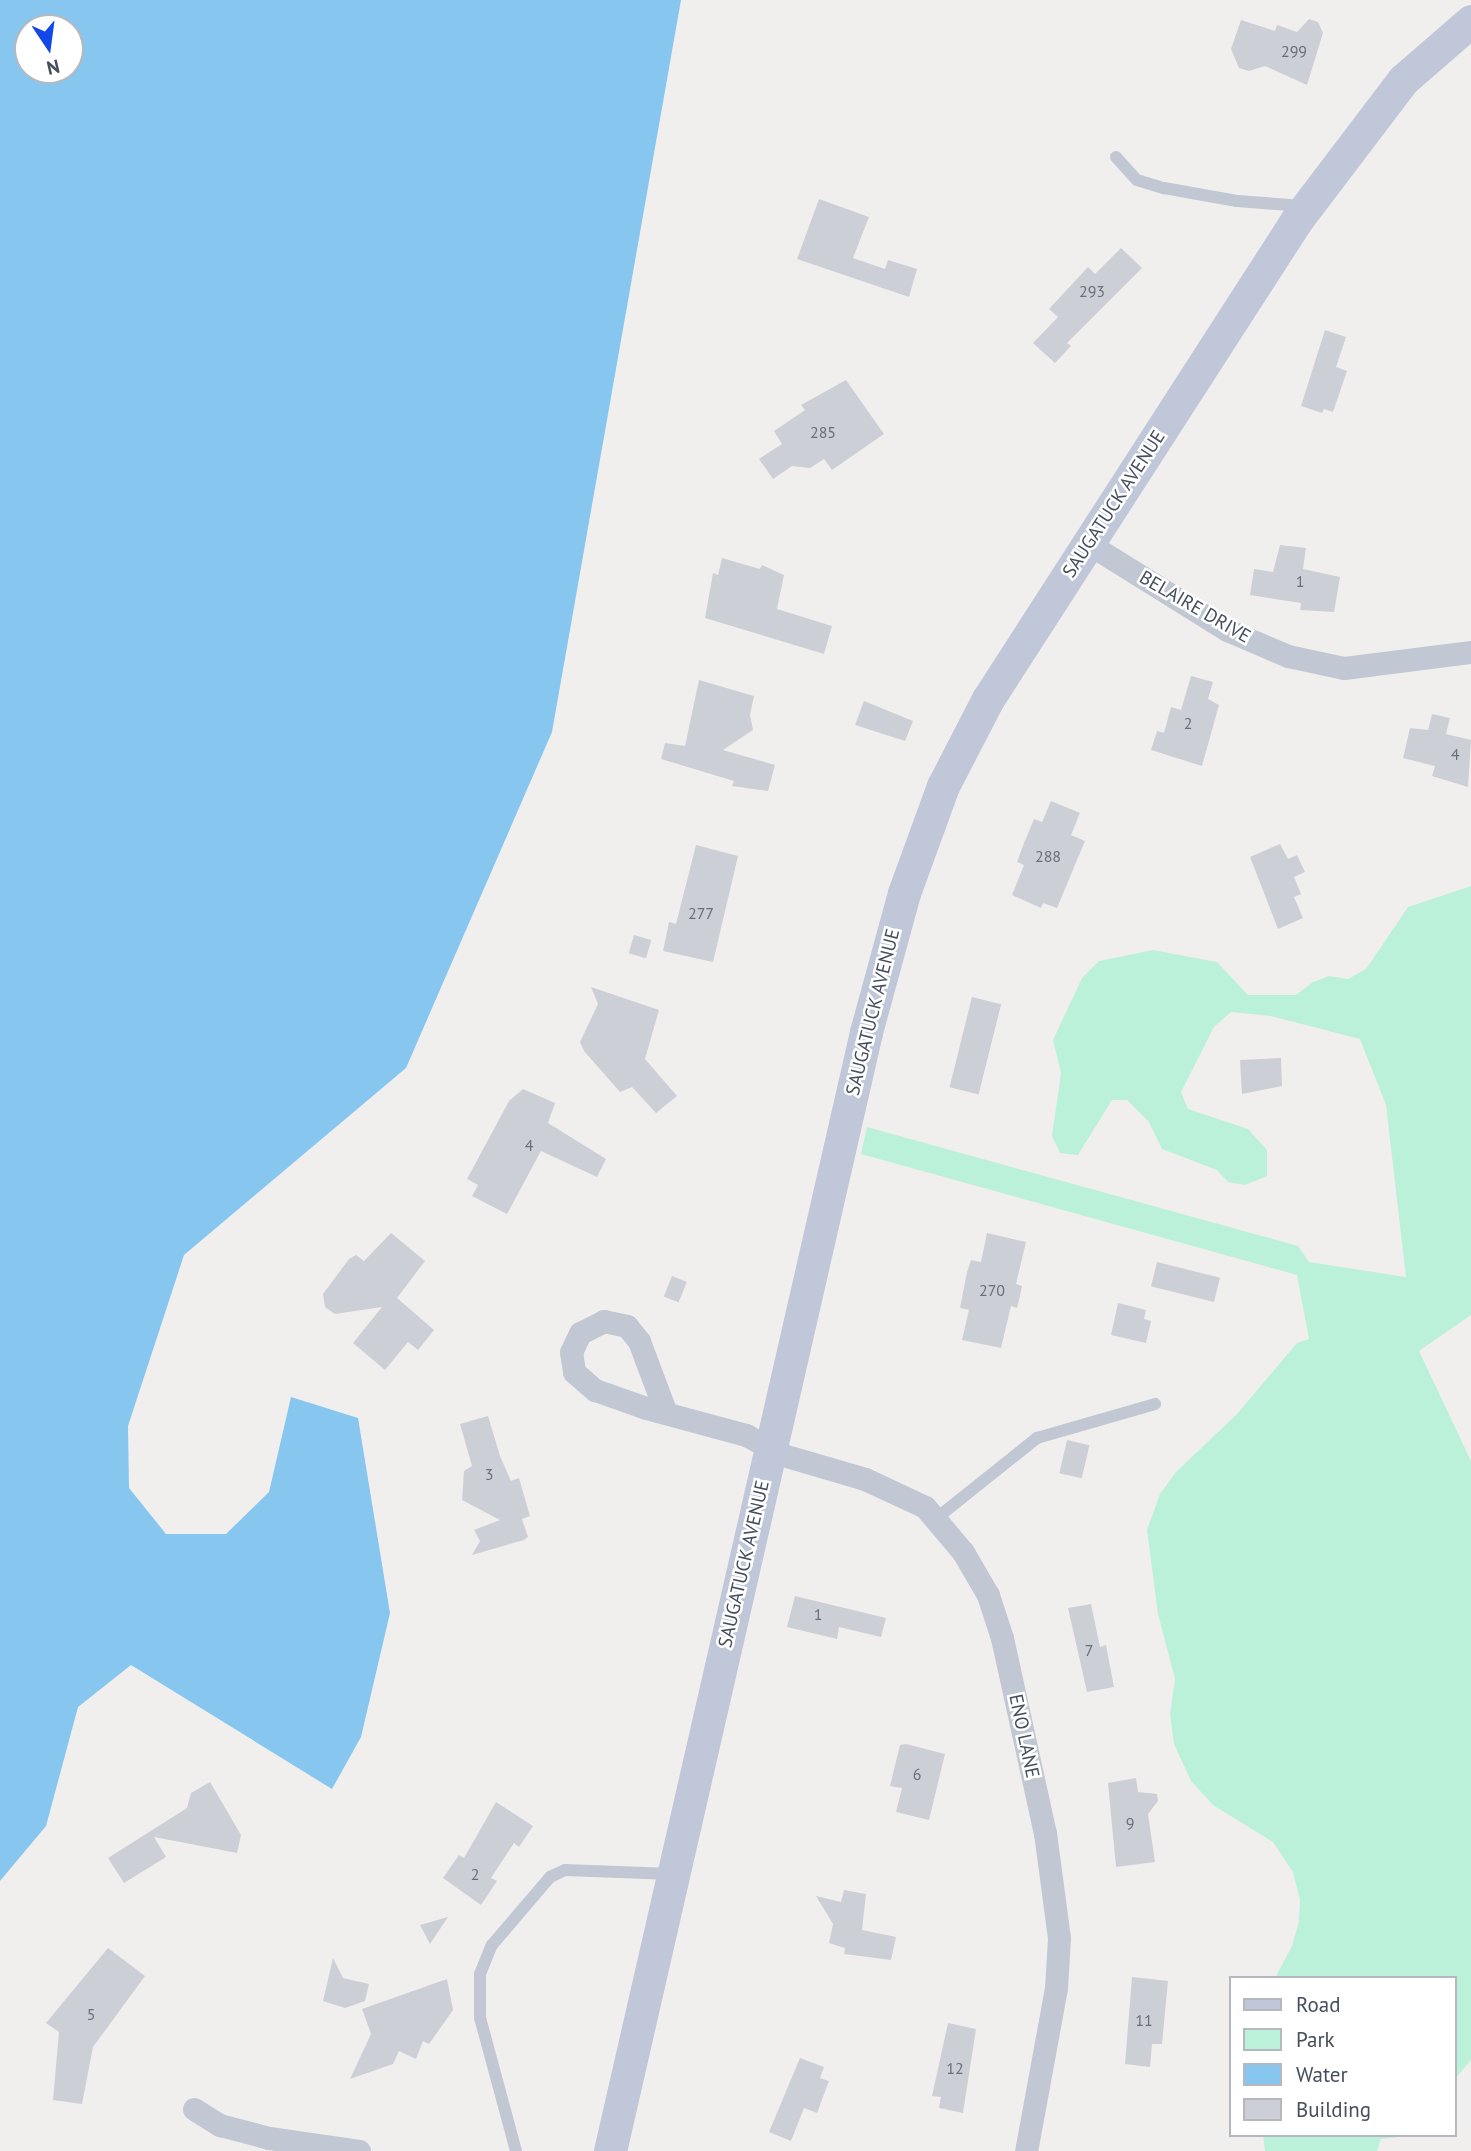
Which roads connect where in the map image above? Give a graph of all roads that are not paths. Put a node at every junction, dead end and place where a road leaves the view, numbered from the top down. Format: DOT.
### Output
graph roads {
  1 [pos="1471,21"];
  2 [pos="1116,157"];
  3 [pos="1307,206"];
  4 [pos="1089,544"];
  5 [pos="1471,652"];
  6 [pos="1155,1404"];
  7 [pos="666,1413"];
  8 [pos="771,1449"];
  9 [pos="938,1517"];
  10 [pos="672,1874"];
  11 [pos="194,2109"];
  12 [pos="359,2151"];
  13 [pos="516,2151"];
  14 [pos="610,2151"];
  15 [pos="1026,2151"];
  1 -- 3 [label="main road, SAUGATUCK AVENUE"];
  2 -- 3 [label="lane"];
  3 -- 4 [label="main road, SAUGATUCK AVENUE"];
  4 -- 5 [label="street, BELAIRE DRIVE"];
  4 -- 8 [label="main road, SAUGATUCK AVENUE"];
  6 -- 9 [label="lane"];
  7 -- 7 [label="street, ENO LANE"];
  7 -- 8 [label="street, ENO LANE"];
  8 -- 9 [label="street, ENO LANE"];
  8 -- 10 [label="main road, SAUGATUCK AVENUE"];
  9 -- 15 [label="street, ENO LANE"];
  10 -- 13 [label="lane"];
  10 -- 14 [label="main road, SAUGATUCK AVENUE"];
  11 -- 12 [label="street"];
}
